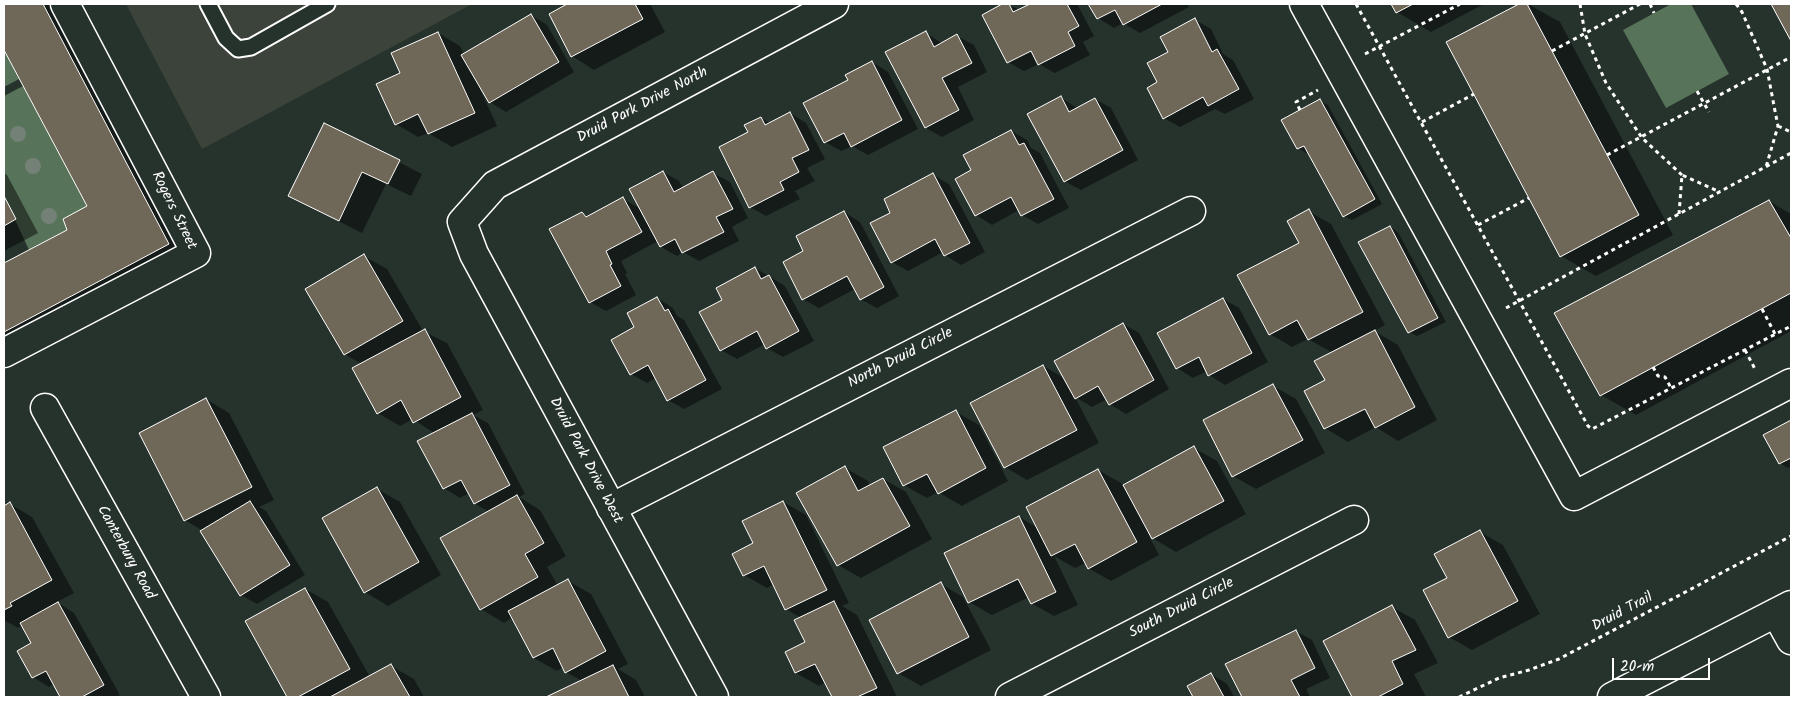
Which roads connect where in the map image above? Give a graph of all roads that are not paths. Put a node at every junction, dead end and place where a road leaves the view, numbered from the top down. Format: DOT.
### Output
graph roads {
  1 [pos="65,4"];
  2 [pos="208,4"];
  3 [pos="327,4"];
  4 [pos="834,4"];
  5 [pos="1304,4"];
  6 [pos="1191,210"];
  7 [pos="462,222"];
  8 [pos="4,353"];
  9 [pos="1791,383"];
  10 [pos="44,408"];
  11 [pos="611,508"];
  12 [pos="1354,520"];
  13 [pos="1784,609"];
  14 [pos="1791,640"];
  15 [pos="206,697"];
  16 [pos="714,697"];
  17 [pos="1010,697"];
  18 [pos="1612,697"];
  1 -- 8 [label="street, Rogers Street"];
  2 -- 3 [label="lane"];
  4 -- 7 [label="street, Druid Park Drive North"];
  5 -- 9 [label="street"];
  6 -- 11 [label="street, North Druid Circle"];
  7 -- 11 [label="street, Druid Park Drive West"];
  10 -- 15 [label="street, Canterbury Road"];
  11 -- 16 [label="street, Druid Park Drive West"];
  12 -- 17 [label="street, South Druid Circle"];
  13 -- 14 [label="street"];
  13 -- 18 [label="street"];
}
